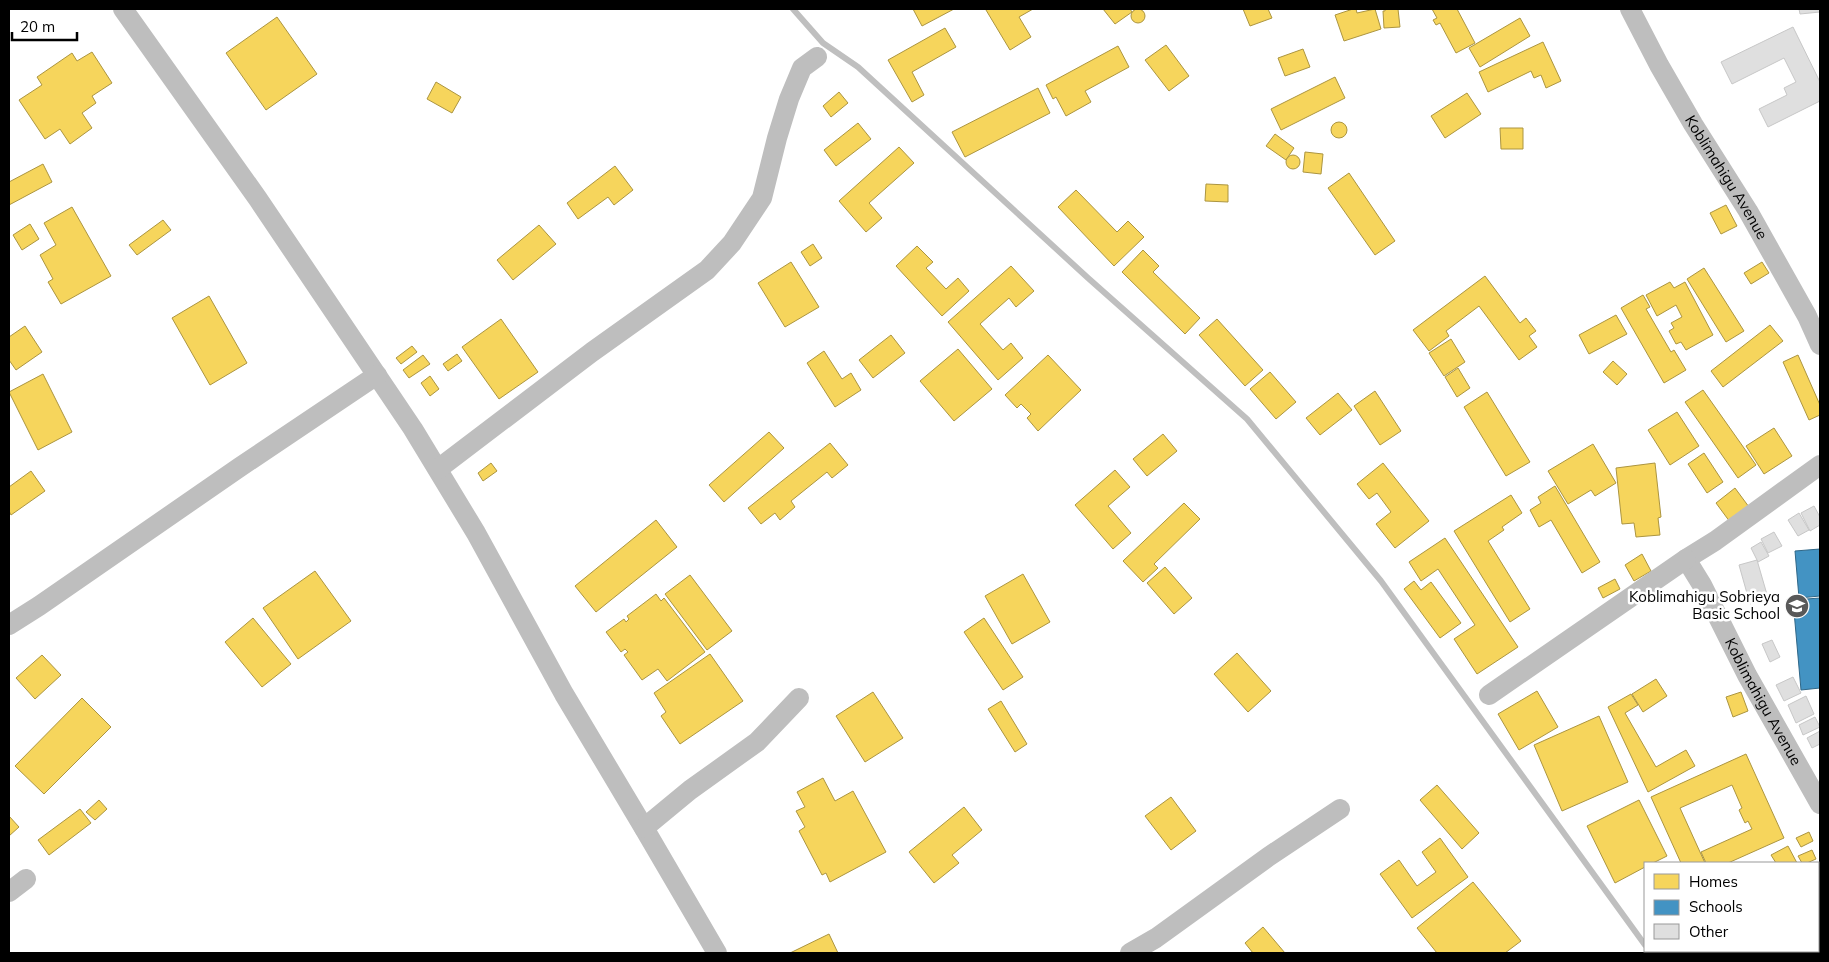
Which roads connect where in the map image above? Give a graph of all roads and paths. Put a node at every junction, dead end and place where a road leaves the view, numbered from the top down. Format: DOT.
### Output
graph roads {
  1 [pos="122,9"];
  2 [pos="1630,9"];
  3 [pos="817,57"];
  4 [pos="1820,345"];
  5 [pos="377,375"];
  6 [pos="1820,465"];
  7 [pos="438,469"];
  8 [pos="1686,559"];
  9 [pos="9,625"];
  10 [pos="1489,695"];
  11 [pos="799,698"];
  12 [pos="1820,804"];
  13 [pos="1340,809"];
  14 [pos="644,828"];
  15 [pos="26,879"];
  16 [pos="9,892"];
  17 [pos="717,953"];
  18 [pos="1130,953"];
  1 -- 5 [label="street"];
  2 -- 4 [label="street, Koblimahigu Avenue"];
  3 -- 7 [label="street"];
  5 -- 7 [label="street"];
  5 -- 9 [label="street"];
  6 -- 8 [label="street"];
  7 -- 14 [label="street"];
  8 -- 10 [label="street"];
  8 -- 12 [label="street, Koblimahigu Avenue"];
  11 -- 14 [label="street"];
  13 -- 18 [label="street"];
  14 -- 17 [label="street"];
  15 -- 16 [label="street"];
}
